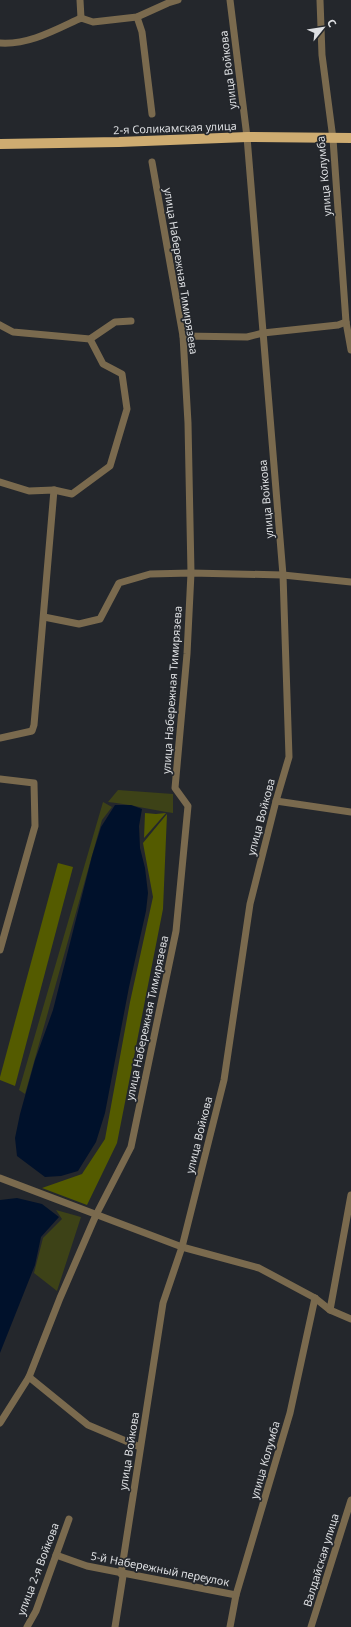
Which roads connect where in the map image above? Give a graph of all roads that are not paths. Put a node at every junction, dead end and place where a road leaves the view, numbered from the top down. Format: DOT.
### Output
graph roads {
  1 [pos="80,0"];
  2 [pos="178,0"];
  3 [pos="230,0"];
  4 [pos="320,0"];
  5 [pos="167,2"];
  6 [pos="137,17"];
  7 [pos="81,18"];
  8 [pos="0,43"];
  9 [pos="152,114"];
  10 [pos="247,138"];
  11 [pos="351,138"];
  12 [pos="333,139"];
  13 [pos="0,144"];
  14 [pos="152,162"];
  15 [pos="131,320"];
  16 [pos="346,322"];
  17 [pos="0,325"];
  18 [pos="263,332"];
  19 [pos="183,336"];
  20 [pos="350,336"];
  21 [pos="90,339"];
  22 [pos="351,350"];
  23 [pos="0,482"];
  24 [pos="54,490"];
  25 [pos="191,573"];
  26 [pos="283,575"];
  27 [pos="351,582"];
  28 [pos="44,617"];
  29 [pos="0,738"];
  30 [pos="0,779"];
  31 [pos="276,801"];
  32 [pos="351,812"];
  33 [pos="0,950"];
  34 [pos="0,1178"];
  35 [pos="351,1195"];
  36 [pos="96,1215"];
  37 [pos="182,1248"];
  38 [pos="315,1298"];
  39 [pos="330,1310"];
  40 [pos="351,1319"];
  41 [pos="29,1378"];
  42 [pos="0,1423"];
  43 [pos="140,1448"];
  44 [pos="351,1500"];
  45 [pos="69,1519"];
  46 [pos="56,1555"];
  47 [pos="121,1574"];
  48 [pos="236,1595"];
  49 [pos="27,1627"];
  50 [pos="115,1627"];
  51 [pos="230,1627"];
  52 [pos="311,1627"];
  1 -- 7 [label="street"];
  2 -- 5 [label="street"];
  3 -- 10 [label="street, улица Войкова"];
  4 -- 12 [label="street, улица Колумба"];
  5 -- 6 [label="street"];
  6 -- 7 [label="street"];
  6 -- 9 [label="street"];
  7 -- 8 [label="street"];
  10 -- 12 [label="main road, 2-я Соликамская улица"];
  10 -- 13 [label="main road, 2-я Соликамская улица"];
  10 -- 18 [label="street, улица Войкова"];
  11 -- 12 [label="main road, 2-я Соликамская улица"];
  12 -- 16 [label="street, улица Колумба"];
  14 -- 19 [label="street, улица Набережная Тимирязева"];
  15 -- 21 [label="street"];
  16 -- 18 [label="street"];
  16 -- 20 [label="street, улица Колумба"];
  17 -- 21 [label="street"];
  18 -- 19 [label="street"];
  18 -- 26 [label="street, улица Войкова"];
  19 -- 25 [label="street, улица Набережная Тимирязева"];
  20 -- 22 [label="street, улица Колумба"];
  21 -- 24 [label="street"];
  23 -- 24 [label="street"];
  24 -- 28 [label="street"];
  25 -- 26 [label="street"];
  25 -- 28 [label="street"];
  25 -- 36 [label="street, улица Набережная Тимирязева"];
  26 -- 27 [label="street"];
  26 -- 31 [label="street, улица Войкова"];
  28 -- 29 [label="street"];
  30 -- 33 [label="street"];
  31 -- 32 [label="street"];
  31 -- 37 [label="street, улица Войкова"];
  34 -- 36 [label="street"];
  35 -- 39 [label="street"];
  36 -- 37 [label="street"];
  36 -- 41 [label="street, улица Набережная Тимирязева"];
  37 -- 38 [label="street"];
  37 -- 43 [label="street, улица Войкова"];
  38 -- 39 [label="street"];
  38 -- 48 [label="street, улица Колумба"];
  39 -- 40 [label="street"];
  41 -- 42 [label="street, улица Набережная Тимирязева"];
  41 -- 43 [label="street"];
  43 -- 47 [label="street, улица Войкова"];
  44 -- 52 [label="street, Валдайская улица"];
  45 -- 46 [label="street, улица 2-я Войкова"];
  46 -- 47 [label="street, 5-й Набережный переулок"];
  46 -- 49 [label="street, улица 2-я Войкова"];
  47 -- 48 [label="street, 5-й Набережный переулок"];
  47 -- 50 [label="street, улица Войкова"];
  48 -- 51 [label="street, улица Колумба"];
}
